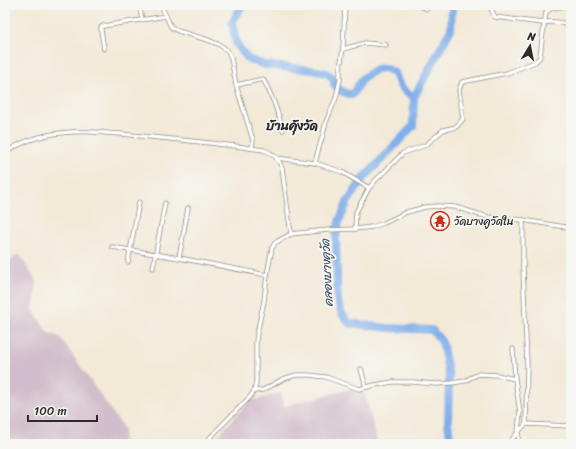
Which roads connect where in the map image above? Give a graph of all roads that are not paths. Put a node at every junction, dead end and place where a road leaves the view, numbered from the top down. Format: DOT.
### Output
graph roads {
  1 [pos="139,5"];
  2 [pos="161,5"];
  3 [pos="346,5"];
  4 [pos="418,5"];
  5 [pos="489,5"];
  6 [pos="571,5"];
  7 [pos="427,9"];
  8 [pos="166,16"];
  9 [pos="142,19"];
  10 [pos="544,22"];
  11 [pos="571,25"];
  12 [pos="386,45"];
  13 [pos="104,49"];
  14 [pos="343,49"];
  15 [pos="236,85"];
  16 [pos="283,130"];
  17 [pos="252,148"];
  18 [pos="5,153"];
  19 [pos="277,158"];
  20 [pos="315,163"];
  21 [pos="367,187"];
  22 [pos="139,202"];
  23 [pos="165,202"];
  24 [pos="188,208"];
  25 [pos="523,220"];
  26 [pos="571,228"];
  27 [pos="355,229"];
  28 [pos="291,234"];
  29 [pos="112,246"];
  30 [pos="131,250"];
  31 [pos="155,254"];
  32 [pos="179,258"];
  33 [pos="128,262"];
  34 [pos="153,268"];
  35 [pos="267,275"];
  36 [pos="513,349"];
  37 [pos="361,369"];
  38 [pos="515,379"];
  39 [pos="366,387"];
  40 [pos="254,392"];
  41 [pos="526,424"];
  42 [pos="571,426"];
  43 [pos="518,432"];
  44 [pos="204,444"];
  45 [pos="508,444"];
  46 [pos="519,444"];
  1 -- 9 [label="street"];
  2 -- 8 [label="street"];
  3 -- 14 [label="street"];
  4 -- 7 [label="street"];
  5 -- 10 [label="street"];
  6 -- 10 [label="street"];
  8 -- 9 [label="street"];
  8 -- 15 [label="street"];
  9 -- 13 [label="street"];
  10 -- 11 [label="street"];
  10 -- 21 [label="street"];
  12 -- 14 [label="street"];
  14 -- 20 [label="street"];
  15 -- 16 [label="street"];
  15 -- 17 [label="street"];
  17 -- 18 [label="street"];
  17 -- 19 [label="street"];
  19 -- 20 [label="street"];
  19 -- 28 [label="street"];
  20 -- 21 [label="street"];
  21 -- 27 [label="street"];
  22 -- 30 [label="street"];
  23 -- 31 [label="street"];
  24 -- 32 [label="street"];
  25 -- 26 [label="street"];
  25 -- 27 [label="street"];
  25 -- 41 [label="street"];
  27 -- 28 [label="street"];
  28 -- 35 [label="street"];
  29 -- 30 [label="street"];
  30 -- 31 [label="street"];
  30 -- 33 [label="street"];
  31 -- 32 [label="street"];
  31 -- 34 [label="street"];
  32 -- 35 [label="street"];
  35 -- 40 [label="street"];
  36 -- 38 [label="street"];
  37 -- 39 [label="street"];
  38 -- 39 [label="street"];
  38 -- 43 [label="street"];
  39 -- 40 [label="street"];
  40 -- 44 [label="street"];
  41 -- 42 [label="street"];
  41 -- 43 [label="street"];
  43 -- 45 [label="street"];
  43 -- 46 [label="street"];
}
